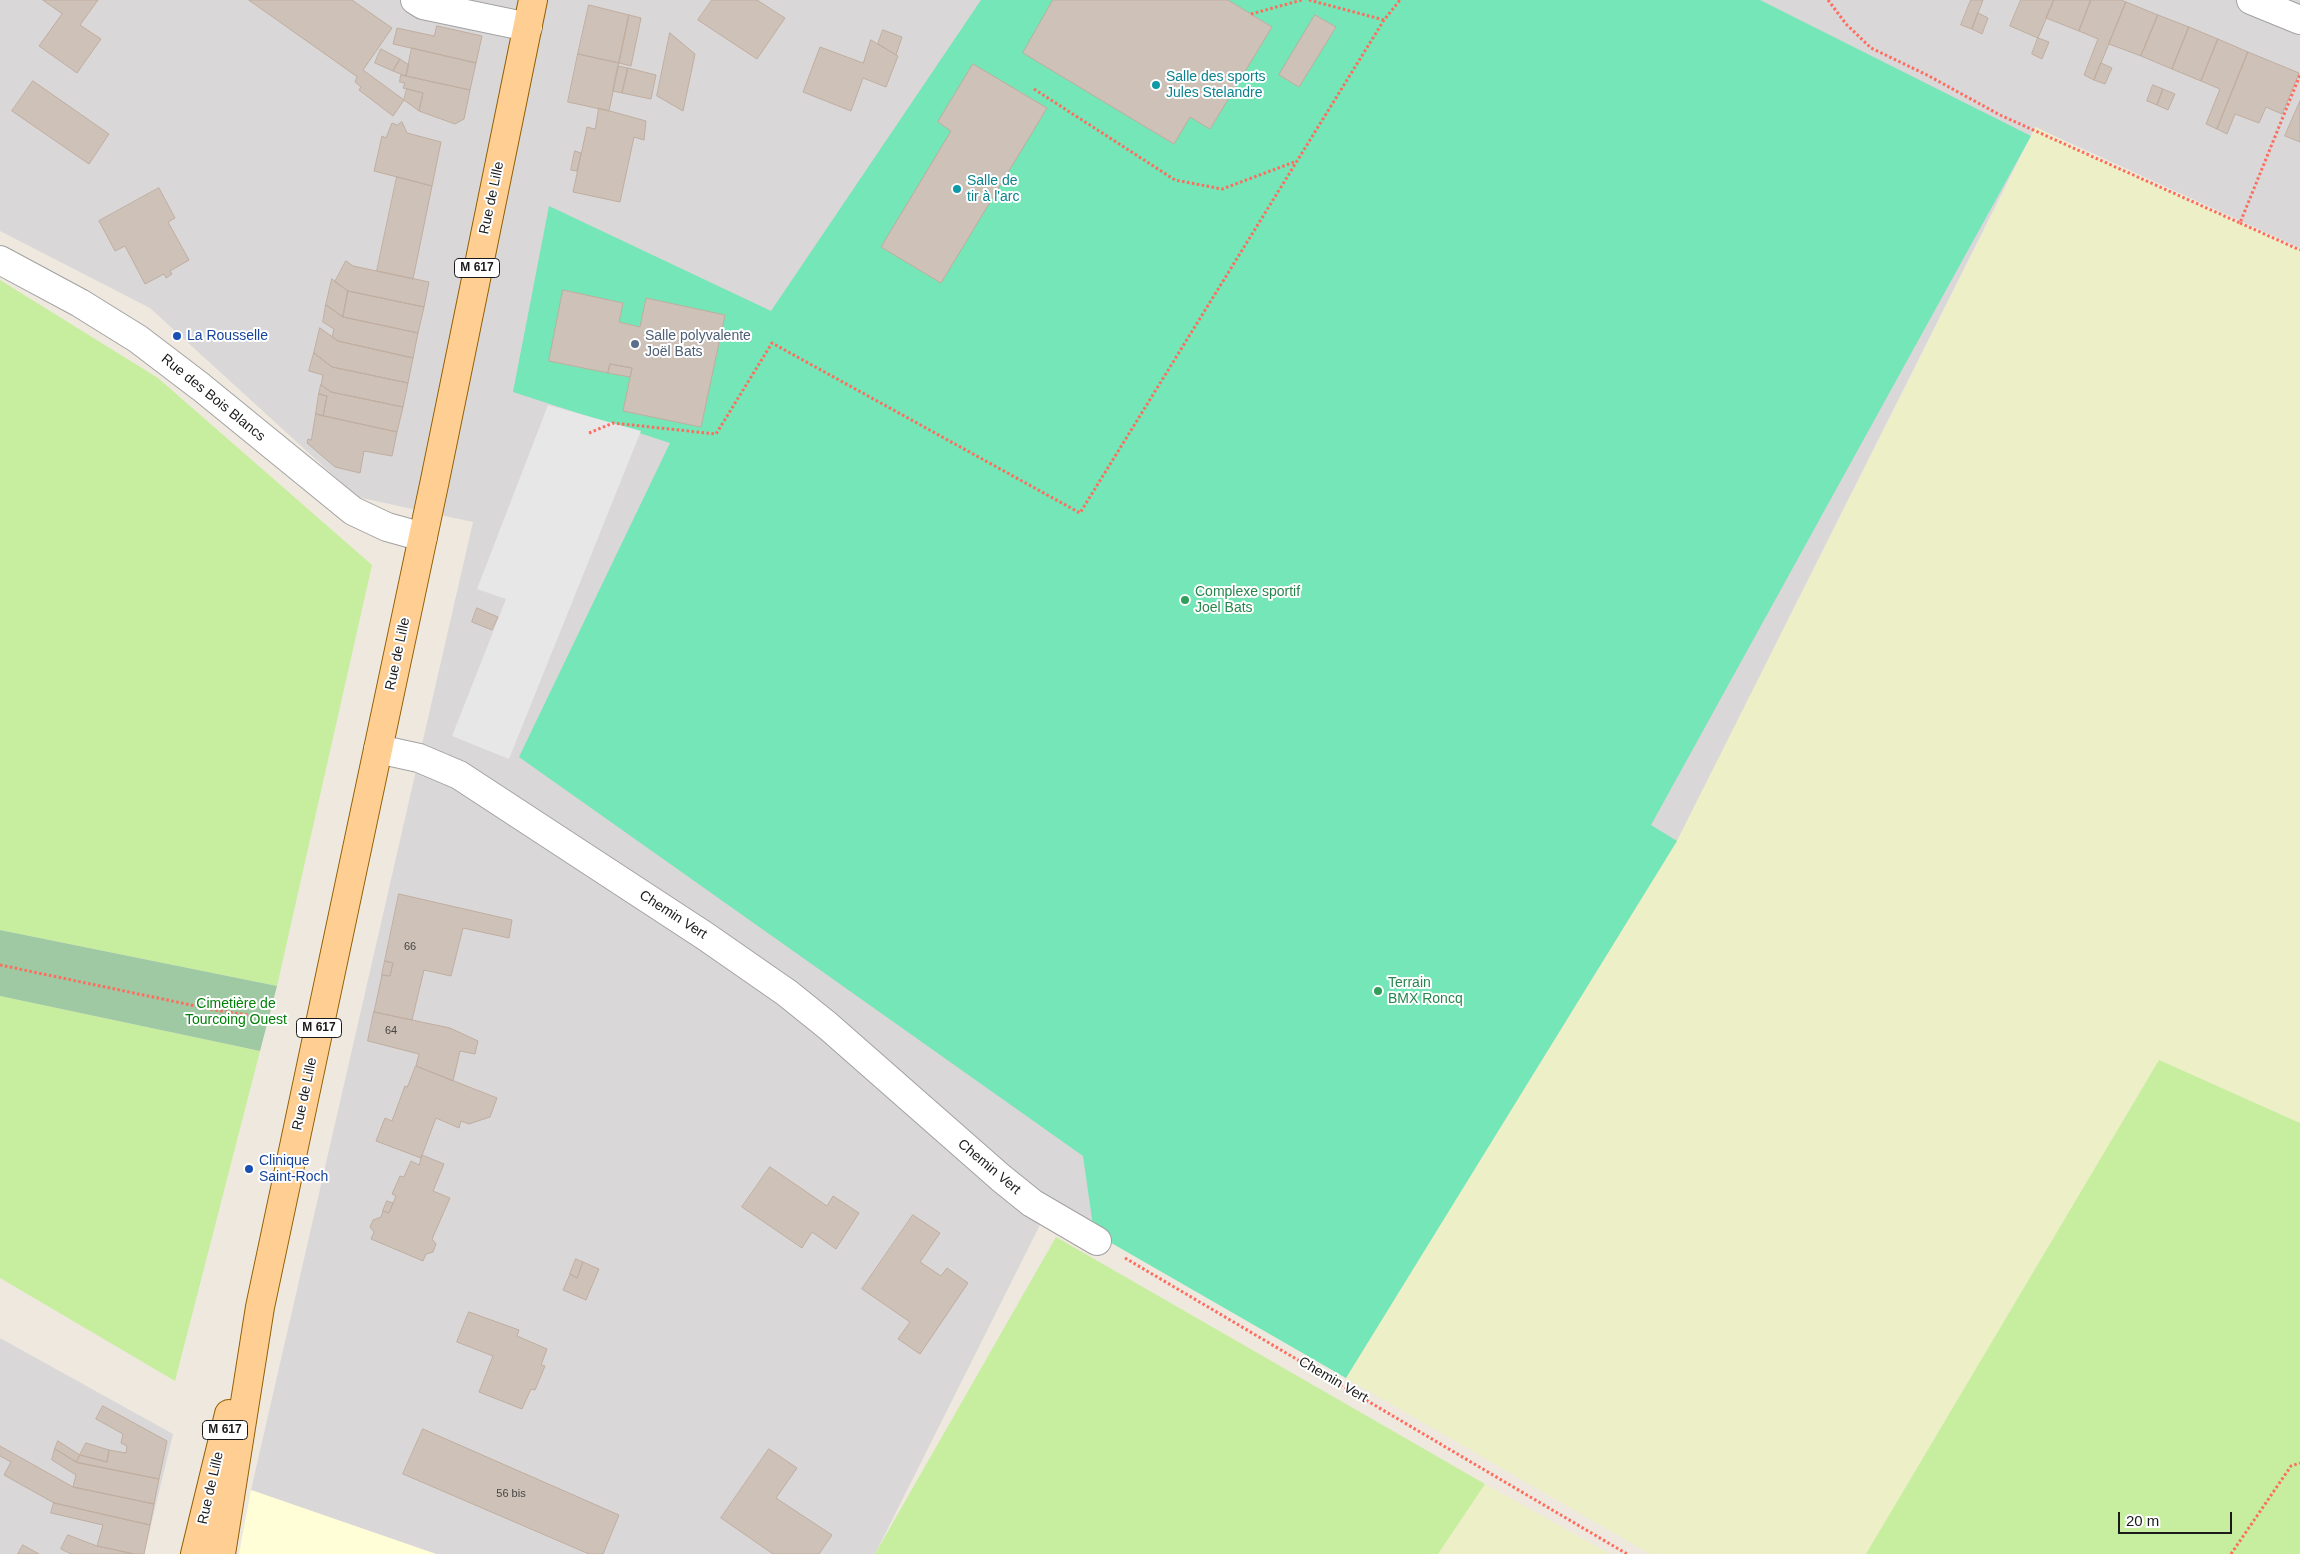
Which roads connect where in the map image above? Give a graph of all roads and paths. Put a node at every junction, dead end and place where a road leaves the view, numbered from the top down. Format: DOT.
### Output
graph roads {
  1 [pos="415,0"];
  2 [pos="533,0"];
  3 [pos="1302,0"];
  4 [pos="1309,0"];
  5 [pos="1400,0"];
  6 [pos="1828,0"];
  7 [pos="2251,0"];
  8 [pos="1251,14"];
  9 [pos="1384,20"];
  10 [pos="2300,20"];
  11 [pos="528,27"];
  12 [pos="2300,76"];
  13 [pos="1034,89"];
  14 [pos="1297,161"];
  15 [pos="2240,223"];
  16 [pos="2300,250"];
  17 [pos="0,260"];
  18 [pos="589,433"];
  19 [pos="423,537"];
  20 [pos="378,749"];
  21 [pos="0,965"];
  22 [pos="320,1026"];
  23 [pos="1097,1241"];
  24 [pos="260,1307"];
  25 [pos="2300,1463"];
  26 [pos="195,1554"];
  27 [pos="221,1554"];
  28 [pos="1626,1554"];
  29 [pos="2231,1554"];
  1 -- 11 [label="street"];
  2 -- 11 [label="main road, Rue de Lille / M 617"];
  3 -- 8 [label="path"];
  4 -- 9 [label="path"];
  5 -- 9 [label="path"];
  6 -- 15 [label="path"];
  7 -- 10 [label="street"];
  9 -- 14 [label="path"];
  11 -- 19 [label="main road, Rue de Lille / M 617"];
  12 -- 15 [label="path"];
  13 -- 14 [label="path"];
  14 -- 18 [label="path"];
  15 -- 16 [label="path"];
  17 -- 19 [label="street, Rue des Bois Blancs"];
  19 -- 20 [label="main road, Rue de Lille / M 617"];
  20 -- 22 [label="main road, Rue de Lille / M 617"];
  20 -- 23 [label="street, Chemin Vert"];
  21 -- 22 [label="path"];
  22 -- 24 [label="main road, Rue de Lille / M 617"];
  23 -- 28 [label="path, Chemin Vert"];
  24 -- 26 [label="main road, Rue de Lille / M 617"];
  24 -- 27 [label="main road, Rue de Lille / M 617"];
  25 -- 29 [label="path"];
}
